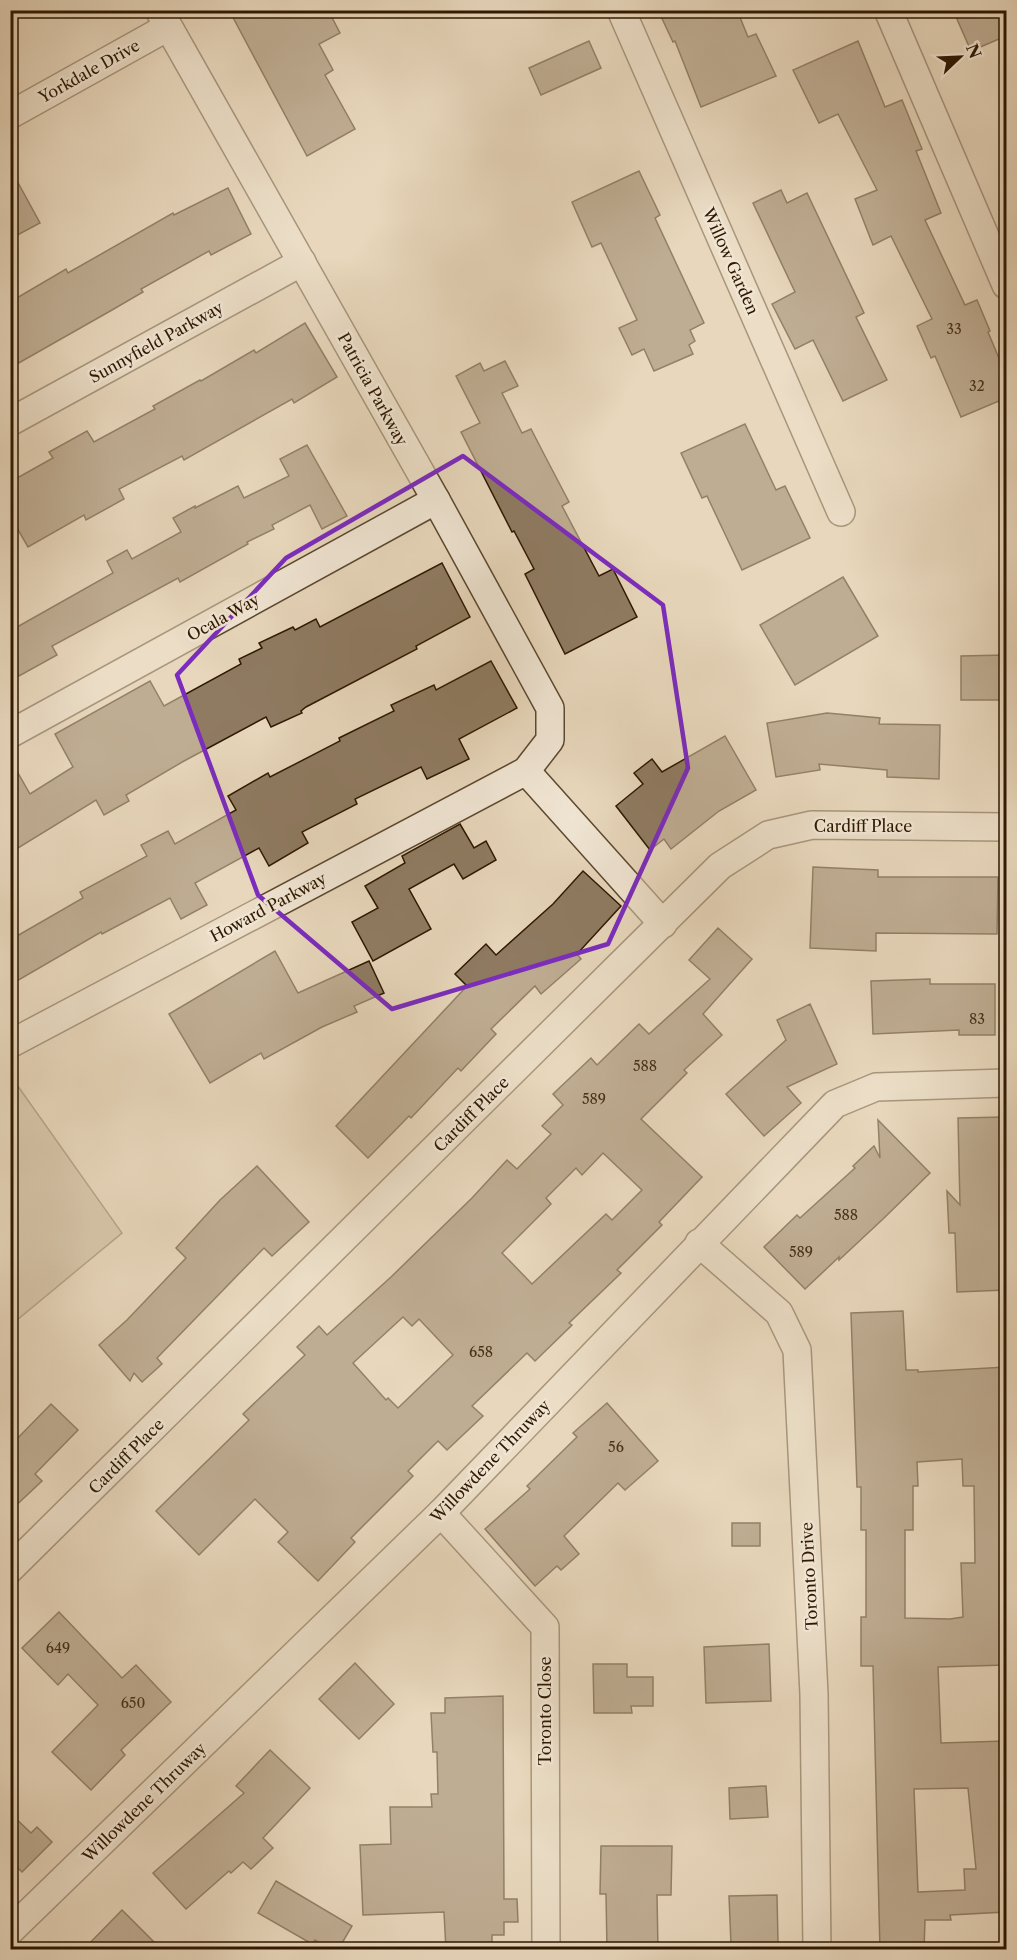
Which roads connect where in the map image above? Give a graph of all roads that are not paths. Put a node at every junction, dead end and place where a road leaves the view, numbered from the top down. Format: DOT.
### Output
graph roads {
  1 [pos="621,10"];
  2 [pos="888,10"];
  3 [pos="164,19"];
  4 [pos="10,115"];
  5 [pos="302,262"];
  6 [pos="1006,285"];
  7 [pos="10,422"];
  8 [pos="436,500"];
  9 [pos="841,512"];
  10 [pos="10,734"];
  11 [pos="526,771"];
  12 [pos="1006,827"];
  13 [pos="663,924"];
  14 [pos="10,1044"];
  15 [pos="1006,1083"];
  16 [pos="699,1243"];
  17 [pos="441,1513"];
  18 [pos="10,1569"];
  19 [pos="10,1931"];
  20 [pos="546,1950"];
  21 [pos="817,1950"];
  1 -- 9 [label="street, Willow Garden"];
  2 -- 6 [label="street"];
  3 -- 4 [label="street, Yorkdale Drive"];
  3 -- 5 [label="street, Patricia Parkway"];
  5 -- 7 [label="street, Sunnyfield Parkway"];
  5 -- 8 [label="street, Patricia Parkway"];
  8 -- 10 [label="street, Ocala Way"];
  8 -- 11 [label="street, Patricia Parkway"];
  11 -- 13 [label="street"];
  11 -- 14 [label="street, Howard Parkway"];
  12 -- 13 [label="street, Cardiff Place"];
  13 -- 18 [label="street, Cardiff Place"];
  15 -- 16 [label="street, Willowdene Thruway"];
  16 -- 17 [label="street, Willowdene Thruway"];
  16 -- 21 [label="street, Toronto Drive"];
  17 -- 19 [label="street, Willowdene Thruway"];
  17 -- 20 [label="street, Toronto Close"];
}
